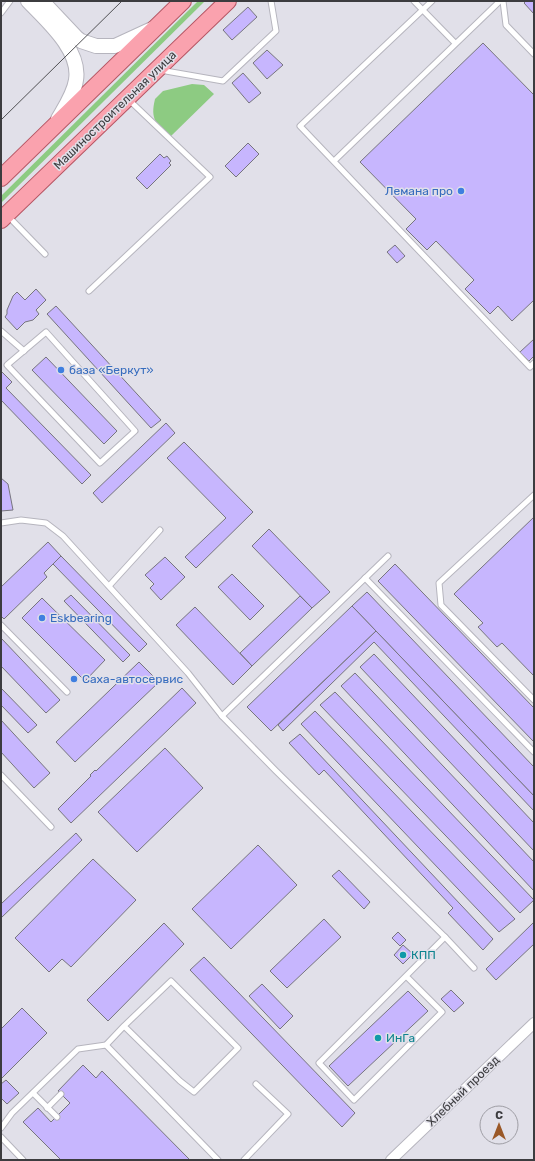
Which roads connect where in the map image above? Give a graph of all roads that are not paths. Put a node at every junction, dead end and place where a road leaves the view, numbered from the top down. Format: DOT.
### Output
graph roads {
  1 [pos="10,1"];
  2 [pos="28,1"];
  3 [pos="42,1"];
  4 [pos="184,1"];
  5 [pos="228,1"];
  6 [pos="271,1"];
  7 [pos="414,1"];
  8 [pos="432,1"];
  9 [pos="501,1"];
  10 [pos="2,10"];
  11 [pos="423,10"];
  12 [pos="159,26"];
  13 [pos="73,42"];
  14 [pos="456,43"];
  15 [pos="534,54"];
  16 [pos="157,70"];
  17 [pos="127,99"];
  18 [pos="54,126"];
  19 [pos="334,161"];
  20 [pos="1,178"];
  21 [pos="4,217"];
  22 [pos="45,254"];
  23 [pos="89,291"];
  24 [pos="1,331"];
  25 [pos="24,352"];
  26 [pos="534,363"];
  27 [pos="534,495"];
  28 [pos="1,523"];
  29 [pos="160,530"];
  30 [pos="388,556"];
  31 [pos="365,578"];
  32 [pos="108,586"];
  33 [pos="1,625"];
  34 [pos="68,692"];
  35 [pos="534,700"];
  36 [pos="222,716"];
  37 [pos="534,752"];
  38 [pos="1,775"];
  39 [pos="51,827"];
  40 [pos="445,937"];
  41 [pos="474,968"];
  42 [pos="406,976"];
  43 [pos="534,1023"];
  44 [pos="124,1026"];
  45 [pos="106,1045"];
  46 [pos="256,1084"];
  47 [pos="33,1093"];
  48 [pos="61,1094"];
  49 [pos="47,1108"];
  50 [pos="57,1116"];
  51 [pos="1,1128"];
  52 [pos="1,1137"];
  53 [pos="23,1160"];
  54 [pos="218,1160"];
  55 [pos="244,1160"];
  56 [pos="391,1160"];
  1 -- 10 [label="lane"];
  2 -- 13 [label="street"];
  3 -- 13 [label="street"];
  4 -- 12 [label="main road"];
  5 -- 16 [label="main road, Машиностроительная улица"];
  6 -- 16 [label="lane"];
  7 -- 11 [label="lane"];
  8 -- 11 [label="lane"];
  9 -- 14 [label="lane"];
  9 -- 15 [label="lane"];
  11 -- 14 [label="lane"];
  11 -- 19 [label="lane"];
  12 -- 13 [label="street"];
  12 -- 18 [label="main road"];
  13 -- 18 [label="street"];
  14 -- 19 [label="lane"];
  16 -- 17 [label="main road, Машиностроительная улица"];
  17 -- 21 [label="main road, Машиностроительная улица"];
  17 -- 23 [label="lane"];
  18 -- 20 [label="main road"];
  19 -- 26 [label="lane"];
  21 -- 22 [label="lane"];
  24 -- 25 [label="lane"];
  25 -- 25 [label="lane"];
  27 -- 35 [label="lane"];
  28 -- 32 [label="lane"];
  29 -- 32 [label="lane"];
  30 -- 31 [label="lane"];
  31 -- 36 [label="lane"];
  31 -- 37 [label="lane"];
  32 -- 36 [label="lane"];
  33 -- 34 [label="lane"];
  36 -- 40 [label="lane"];
  38 -- 39 [label="lane"];
  40 -- 41 [label="lane"];
  40 -- 42 [label="lane"];
  42 -- 42 [label="lane"];
  43 -- 56 [label="street, Хлебный проезд"];
  44 -- 44 [label="lane"];
  44 -- 45 [label="lane"];
  45 -- 47 [label="lane"];
  45 -- 54 [label="lane"];
  46 -- 55 [label="lane"];
  47 -- 49 [label="lane"];
  47 -- 51 [label="lane"];
  48 -- 49 [label="lane"];
  49 -- 50 [label="lane"];
  52 -- 53 [label="lane"];
}
